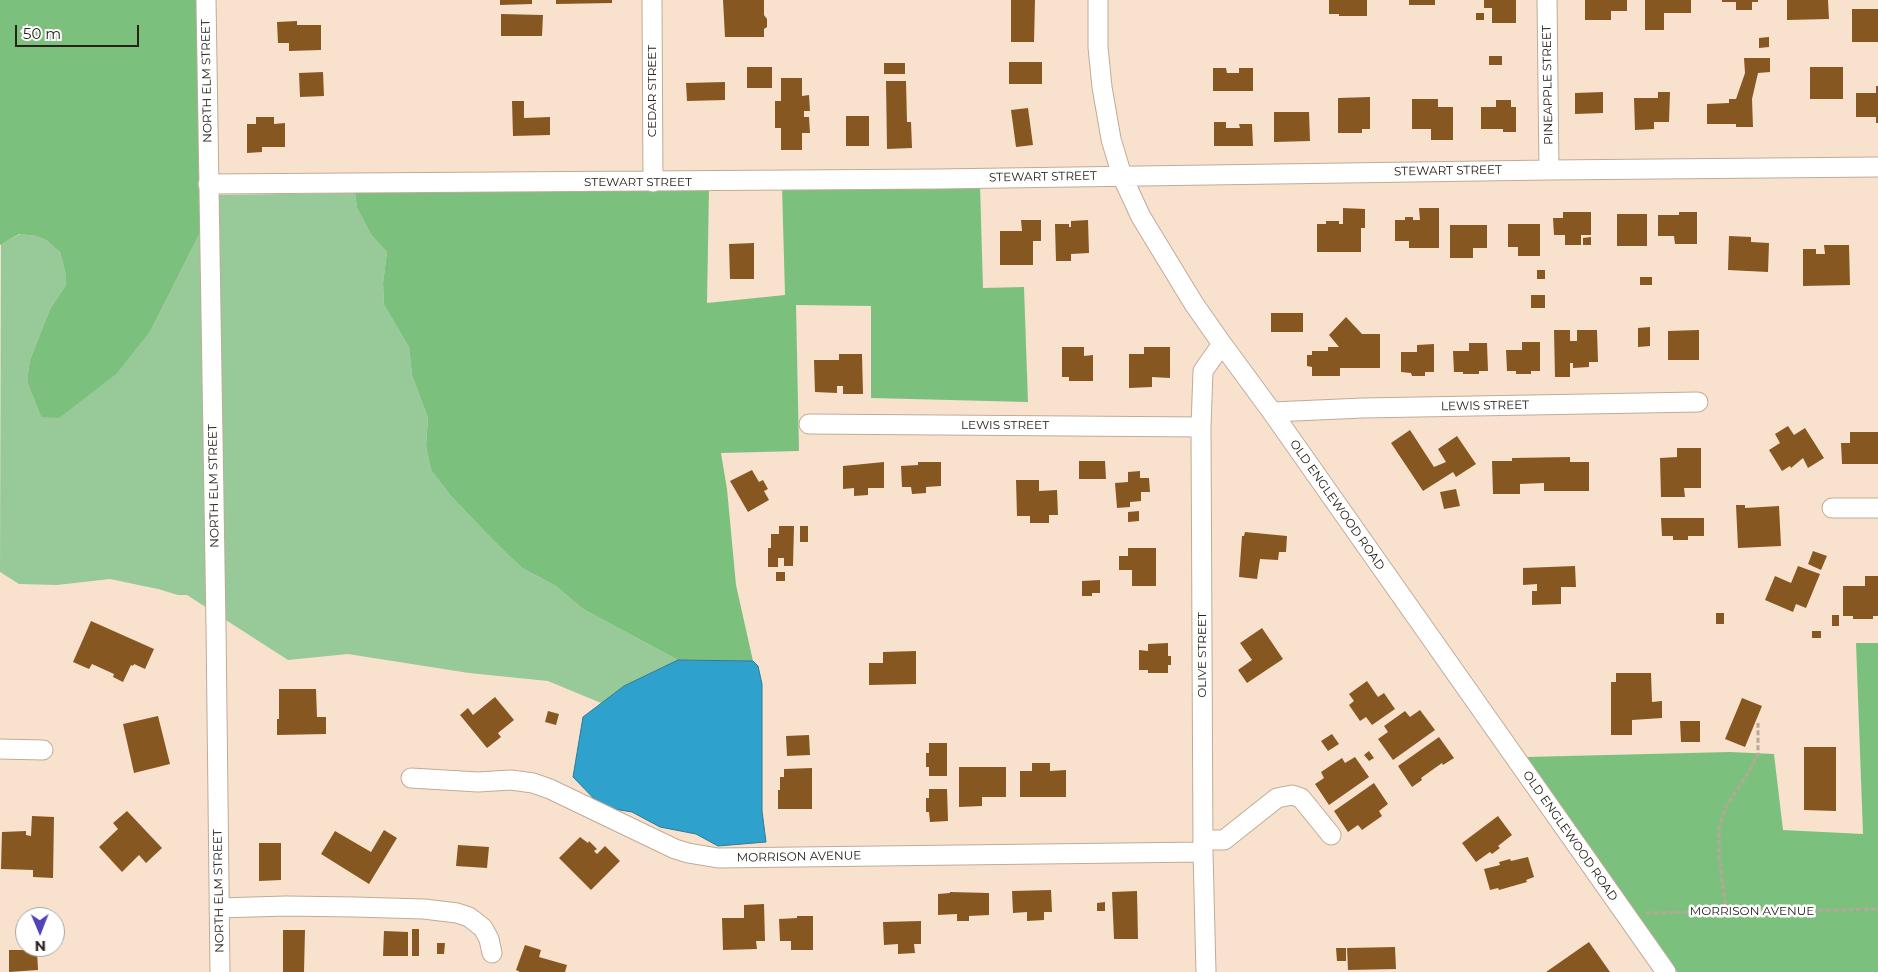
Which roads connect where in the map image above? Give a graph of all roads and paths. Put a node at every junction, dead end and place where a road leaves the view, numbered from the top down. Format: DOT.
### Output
graph roads {
  1 [pos="206,0"];
  2 [pos="652,0"];
  3 [pos="1098,0"];
  4 [pos="1547,0"];
  5 [pos="1878,167"];
  6 [pos="1549,170"];
  7 [pos="1122,176"];
  8 [pos="653,182"];
  9 [pos="208,184"];
  10 [pos="1222,344"];
  11 [pos="1698,402"];
  12 [pos="1272,412"];
  13 [pos="809,424"];
  14 [pos="1201,426"];
  15 [pos="1832,508"];
  16 [pos="1878,508"];
  17 [pos="1758,723"];
  18 [pos="0,749"];
  19 [pos="44,750"];
  20 [pos="411,778"];
  21 [pos="1331,835"];
  22 [pos="1203,846"];
  23 [pos="219,908"];
  24 [pos="1878,909"];
  25 [pos="1726,912"];
  26 [pos="1626,914"];
  27 [pos="492,953"];
  28 [pos="220,972"];
  29 [pos="1206,972"];
  30 [pos="1666,972"];
  1 -- 9 [label="street, NORTH ELM STREET"];
  2 -- 8 [label="street, CEDAR STREET"];
  3 -- 7 [label="street, OLD ENGLEWOOD ROAD"];
  4 -- 6 [label="street, PINEAPPLE STREET"];
  5 -- 6 [label="street, STEWART STREET"];
  6 -- 7 [label="street, STEWART STREET"];
  7 -- 8 [label="street, STEWART STREET"];
  7 -- 10 [label="street, OLD ENGLEWOOD ROAD"];
  8 -- 9 [label="street, STEWART STREET"];
  9 -- 23 [label="street, NORTH ELM STREET"];
  10 -- 12 [label="street, OLD ENGLEWOOD ROAD"];
  10 -- 14 [label="street, OLIVE STREET"];
  11 -- 12 [label="street, LEWIS STREET"];
  12 -- 26 [label="street, OLD ENGLEWOOD ROAD"];
  13 -- 14 [label="street, LEWIS STREET"];
  14 -- 22 [label="street, OLIVE STREET"];
  15 -- 16 [label="street"];
  17 -- 25 [label="path"];
  18 -- 19 [label="street"];
  20 -- 22 [label="street, MORRISON AVENUE"];
  21 -- 22 [label="street, MORRISON AVENUE"];
  22 -- 29 [label="street, OLIVE STREET"];
  23 -- 27 [label="street"];
  23 -- 28 [label="street, NORTH ELM STREET"];
  24 -- 25 [label="path, MORRISON AVENUE"];
  25 -- 26 [label="path, MORRISON AVENUE"];
  26 -- 30 [label="street, OLD ENGLEWOOD ROAD"];
}
